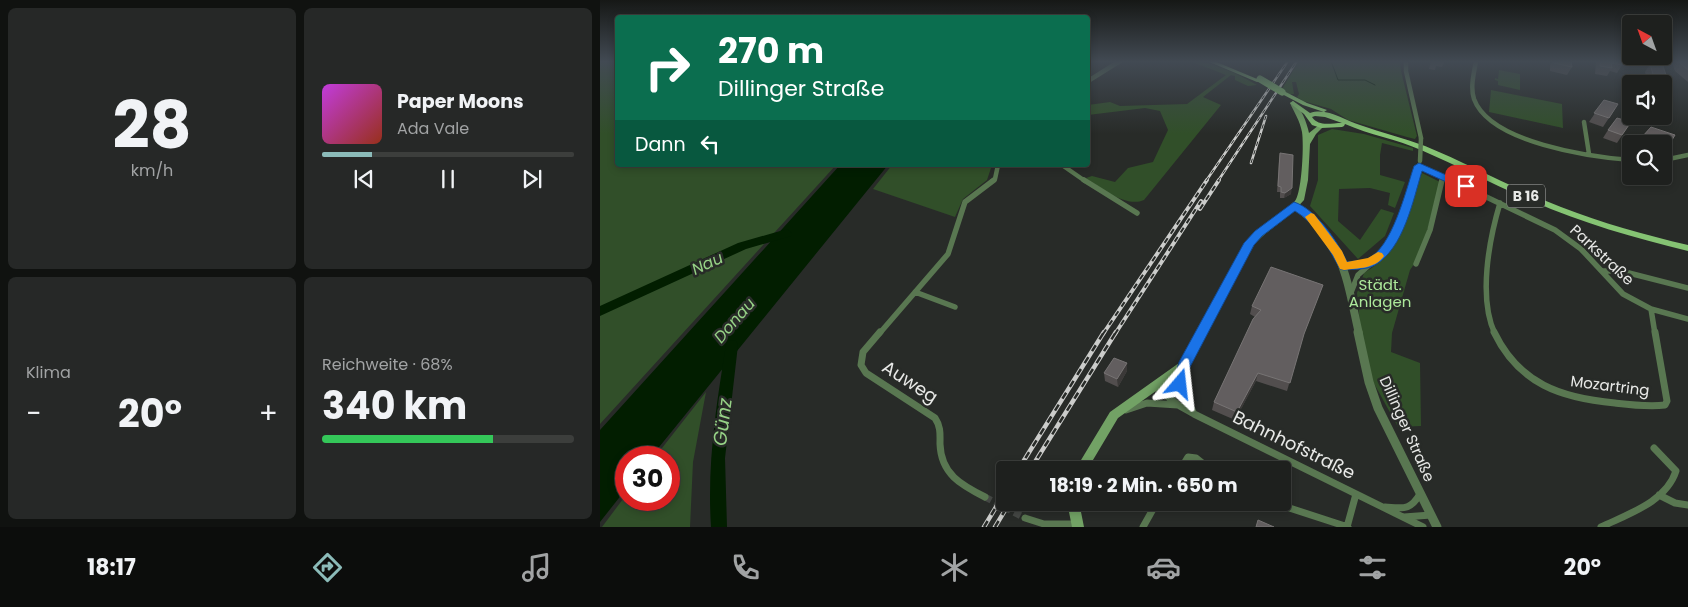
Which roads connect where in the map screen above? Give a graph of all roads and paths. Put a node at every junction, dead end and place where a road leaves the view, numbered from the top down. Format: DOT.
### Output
graph roads {
  1 [pos="1269,86"];
  2 [pos="1409,86"];
  3 [pos="1473,86"];
  4 [pos="1282,93"];
  5 [pos="1293,101"];
  6 [pos="1312,117"];
  7 [pos="1332,121"];
  8 [pos="1584,122"];
  9 [pos="1321,126"];
  10 [pos="1370,130"];
  11 [pos="1306,136"];
  12 [pos="1305,145"];
  13 [pos="1589,154"];
  14 [pos="1688,155"];
  15 [pos="1672,158"];
  16 [pos="1622,159"];
  17 [pos="1419,164"];
  18 [pos="998,167"];
  19 [pos="1065,167"];
  20 [pos="1443,176"];
  21 [pos="1500,204"];
  22 [pos="1294,206"];
  23 [pos="1137,213"];
  24 [pos="1688,248"];
  25 [pos="1371,262"];
  26 [pos="1416,264"];
  27 [pos="1344,266"];
  28 [pos="1603,271"];
  29 [pos="1688,288"];
  30 [pos="915,292"];
  31 [pos="1350,295"];
  32 [pos="955,307"];
  33 [pos="1651,309"];
  34 [pos="1688,319"];
  35 [pos="1183,366"];
  36 [pos="1156,387"];
  37 [pos="1178,405"];
  38 [pos="1194,414"];
  39 [pos="1114,415"];
  40 [pos="1654,448"];
  41 [pos="1086,461"];
  42 [pos="1186,461"];
  43 [pos="1200,461"];
  44 [pos="1356,494"];
  45 [pos="1420,494"];
  46 [pos="1659,495"];
  47 [pos="985,497"];
  48 [pos="1688,505"];
  49 [pos="1380,506"];
  50 [pos="1291,509"];
  51 [pos="1075,511"];
  52 [pos="1152,511"];
  53 [pos="1431,515"];
  54 [pos="1404,517"];
  55 [pos="1024,518"];
  56 [pos="1077,525"];
  57 [pos="1143,527"];
  58 [pos="1347,527"];
  59 [pos="1423,527"];
  60 [pos="1437,527"];
  61 [pos="1601,527"];
  1 -- 4 [label="main road, B 16, bridge"];
  2 -- 17 [label="street, bridge"];
  3 -- 13 [label="street"];
  4 -- 5 [label="main road, B 16"];
  5 -- 6 [label="main road, B 16"];
  5 -- 10 [label="main road, B 16"];
  5 -- 11 [label="main road"];
  6 -- 7 [label="main road, B 16"];
  6 -- 9 [label="main road, B 16"];
  6 -- 11 [label="main road"];
  7 -- 9 [label="main road, B 16"];
  7 -- 10 [label="main road, B 16"];
  8 -- 13 [label="street"];
  9 -- 12 [label="main road"];
  10 -- 24 [label="main road, B 16"];
  11 -- 12 [label="main road"];
  12 -- 22 [label="main road"];
  13 -- 16 [label="street"];
  14 -- 15 [label="street"];
  17 -- 20 [label="street, Parkstraße"];
  17 -- 25 [label="street"];
  18 -- 30 [label="street, Auweg"];
  19 -- 23 [label="street"];
  20 -- 21 [label="street, Parkstraße"];
  20 -- 26 [label="street"];
  21 -- 28 [label="street, Parkstraße"];
  21 -- 33 [label="street, Mozartring"];
  22 -- 27 [label="street, Dillinger Straße"];
  22 -- 35 [label="main road"];
  25 -- 27 [label="street"];
  25 -- 31 [label="street"];
  27 -- 31 [label="street, Dillinger Straße"];
  28 -- 29 [label="street"];
  28 -- 33 [label="street, Parkstraße"];
  30 -- 32 [label="street"];
  30 -- 47 [label="street, Auweg"];
  31 -- 45 [label="street, Dillinger Straße"];
  33 -- 34 [label="street, Parkstraße"];
  35 -- 36 [label="main road"];
  35 -- 38 [label="street"];
  36 -- 37 [label="street, Bahnhofstraße"];
  36 -- 39 [label="main road"];
  37 -- 38 [label="street, Bahnhofstraße"];
  37 -- 39 [label="street, Bahnhofstraße"];
  38 -- 44 [label="street, Bahnhofstraße"];
  39 -- 41 [label="main road"];
  40 -- 46 [label="street"];
  42 -- 43 [label="street"];
  44 -- 49 [label="street, Bahnhofstraße"];
  44 -- 58 [label="street"];
  45 -- 49 [label="street, Bahnhofstraße"];
  45 -- 53 [label="street, Dillinger Straße"];
  46 -- 48 [label="street"];
  46 -- 61 [label="street"];
  49 -- 54 [label="street, Bahnhofstraße"];
  50 -- 58 [label="street"];
  51 -- 56 [label="main road"];
  52 -- 57 [label="street"];
  53 -- 54 [label="street, Bahnhofstraße"];
  53 -- 60 [label="street, Dillinger Straße"];
  54 -- 59 [label="street, Bahnhofstraße"];
  55 -- 56 [label="street"];
}
